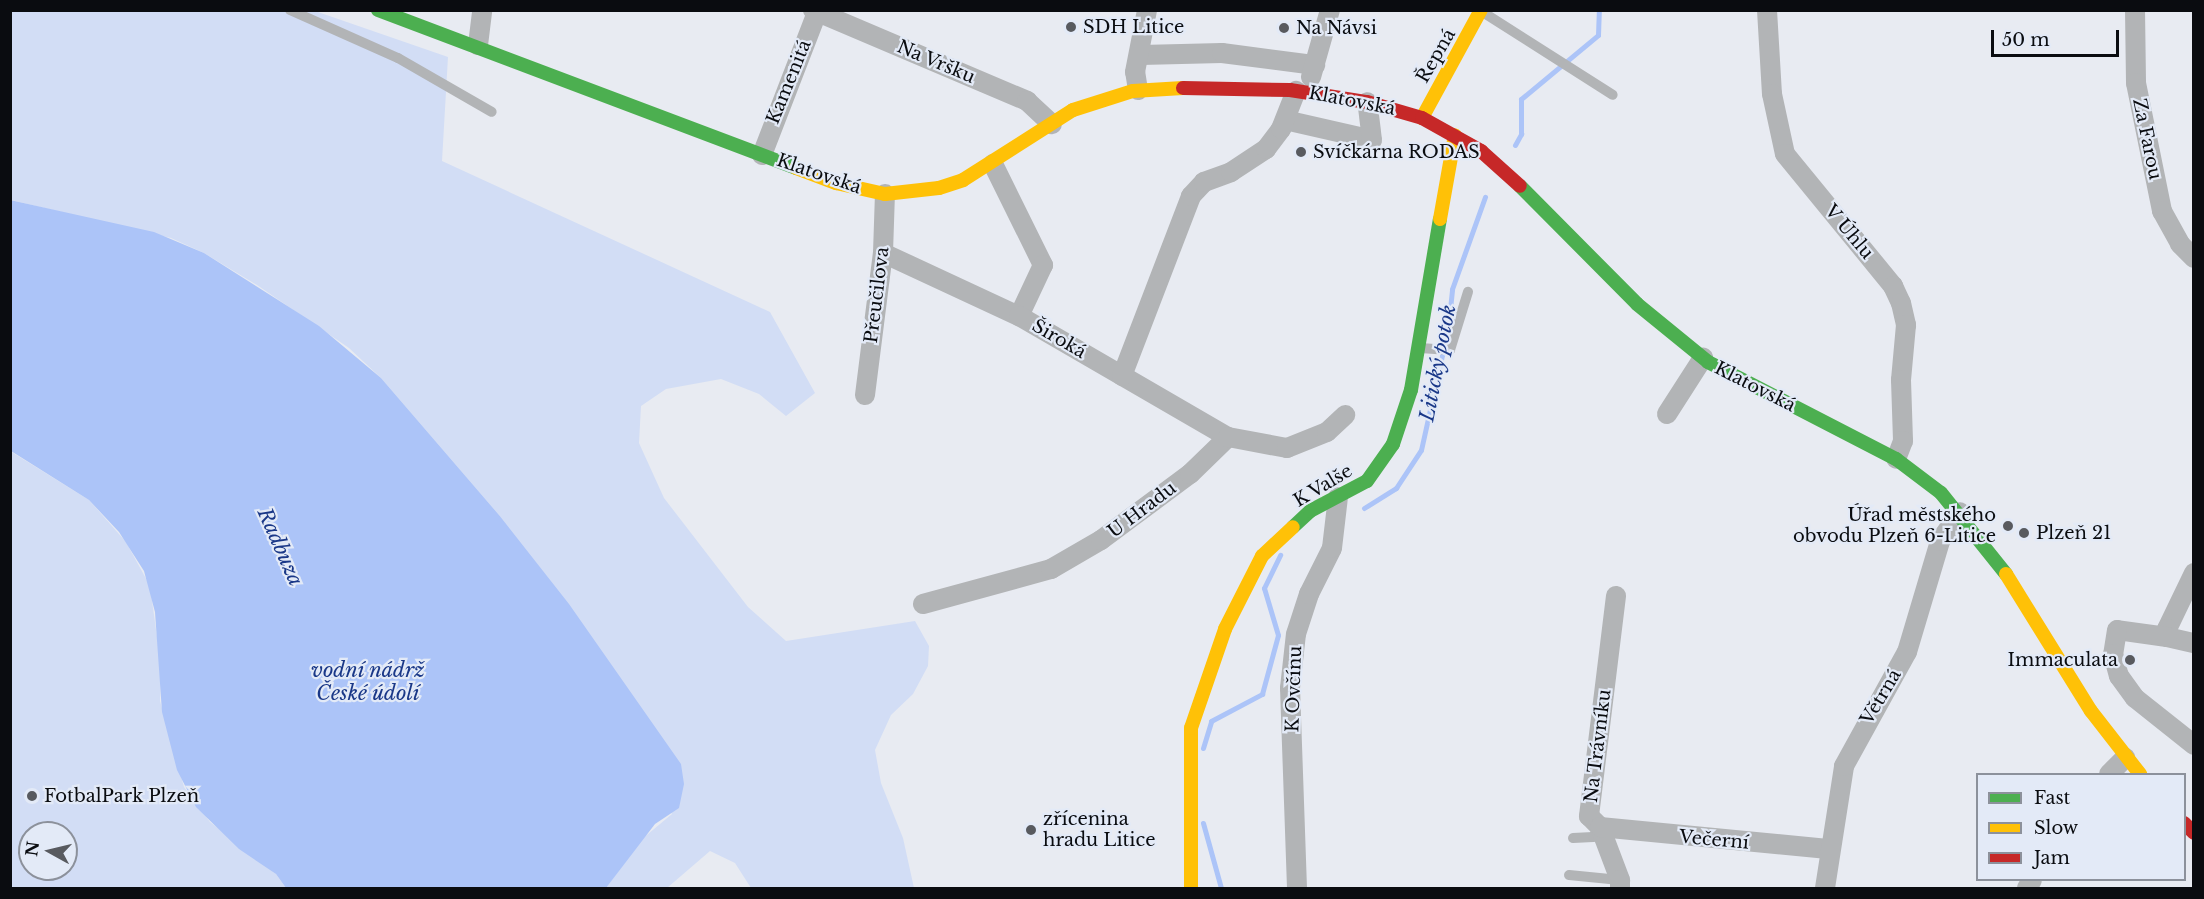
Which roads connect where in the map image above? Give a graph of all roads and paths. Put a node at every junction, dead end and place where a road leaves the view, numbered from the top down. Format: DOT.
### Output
graph roads {
  1 [pos="290,10"];
  2 [pos="378,10"];
  3 [pos="482,10"];
  4 [pos="1147,10"];
  5 [pos="1330,10"];
  6 [pos="1767,10"];
  7 [pos="2135,10"];
  8 [pos="816,11"];
  9 [pos="1480,11"];
  10 [pos="477,45"];
  11 [pos="1141,55"];
  12 [pos="1315,65"];
  13 [pos="1138,90"];
  14 [pos="1302,92"];
  15 [pos="1613,95"];
  16 [pos="1367,102"];
  17 [pos="492,112"];
  18 [pos="1422,118"];
  19 [pos="1285,120"];
  20 [pos="1052,124"];
  21 [pos="1455,135"];
  22 [pos="762,155"];
  23 [pos="993,164"];
  24 [pos="885,194"];
  25 [pos="883,253"];
  26 [pos="2193,258"];
  27 [pos="1468,292"];
  28 [pos="1019,316"];
  29 [pos="1418,347"];
  30 [pos="1703,358"];
  31 [pos="1122,376"];
  32 [pos="865,395"];
  33 [pos="1668,414"];
  34 [pos="1345,415"];
  35 [pos="1228,437"];
  36 [pos="1896,459"];
  37 [pos="1338,496"];
  38 [pos="1960,512"];
  39 [pos="2193,573"];
  40 [pos="1616,596"];
  41 [pos="923,604"];
  42 [pos="2167,637"];
  43 [pos="2193,643"];
  44 [pos="2193,745"];
  45 [pos="2125,758"];
  46 [pos="2110,773"];
  47 [pos="2139,773"];
  48 [pos="1600,827"];
  49 [pos="1573,838"];
  50 [pos="1828,849"];
  51 [pos="1569,875"];
  52 [pos="1620,884"];
  53 [pos="1191,888"];
  54 [pos="1297,888"];
  55 [pos="1825,888"];
  1 -- 17 [label="lane"];
  2 -- 10 [label="main road, Klatovská"];
  3 -- 10 [label="street"];
  4 -- 11 [label="street"];
  5 -- 12 [label="street"];
  6 -- 36 [label="street, V Úhlu"];
  7 -- 26 [label="street, Za Farou"];
  8 -- 20 [label="street, Na Vršku"];
  8 -- 22 [label="street, Kamenitá"];
  9 -- 15 [label="lane"];
  9 -- 18 [label="main road, Řepná"];
  10 -- 22 [label="main road, Klatovská"];
  11 -- 12 [label="street"];
  11 -- 13 [label="street"];
  12 -- 14 [label="street"];
  13 -- 14 [label="main road, Klatovská"];
  13 -- 20 [label="main road, Klatovská"];
  14 -- 16 [label="main road, Klatovská"];
  14 -- 19 [label="street, Klatovská"];
  16 -- 18 [label="main road, Klatovská"];
  16 -- 19 [label="street"];
  18 -- 21 [label="main road, Klatovská"];
  19 -- 31 [label="street, Klatovská"];
  20 -- 23 [label="main road, Klatovská"];
  21 -- 29 [label="main road, K Valše"];
  21 -- 30 [label="main road, Klatovská"];
  22 -- 24 [label="main road, Klatovská"];
  23 -- 24 [label="main road, Klatovská"];
  23 -- 28 [label="street"];
  24 -- 25 [label="street, Přeučilova"];
  25 -- 28 [label="street, Široká"];
  25 -- 32 [label="street, Přeučilova"];
  27 -- 29 [label="lane"];
  28 -- 31 [label="street, Široká"];
  29 -- 37 [label="main road, K Valše"];
  30 -- 33 [label="street"];
  30 -- 36 [label="main road, Klatovská"];
  31 -- 35 [label="street, Široká"];
  34 -- 35 [label="street"];
  35 -- 41 [label="street, U Hradu"];
  36 -- 38 [label="main road, Klatovská"];
  37 -- 53 [label="main road, K Valše"];
  37 -- 54 [label="street, K Ovčínu"];
  38 -- 45 [label="main road, Klatovská"];
  38 -- 50 [label="street, Větrná"];
  39 -- 42 [label="street"];
  40 -- 48 [label="street, Na Trávníku"];
  42 -- 43 [label="street"];
  42 -- 44 [label="street"];
  45 -- 46 [label="street"];
  45 -- 47 [label="main road, Klatovská"];
  48 -- 49 [label="lane"];
  48 -- 50 [label="street, Večerní"];
  48 -- 52 [label="street, Na Trávníku"];
  50 -- 55 [label="street, Větrná"];
  51 -- 52 [label="lane"];
}
